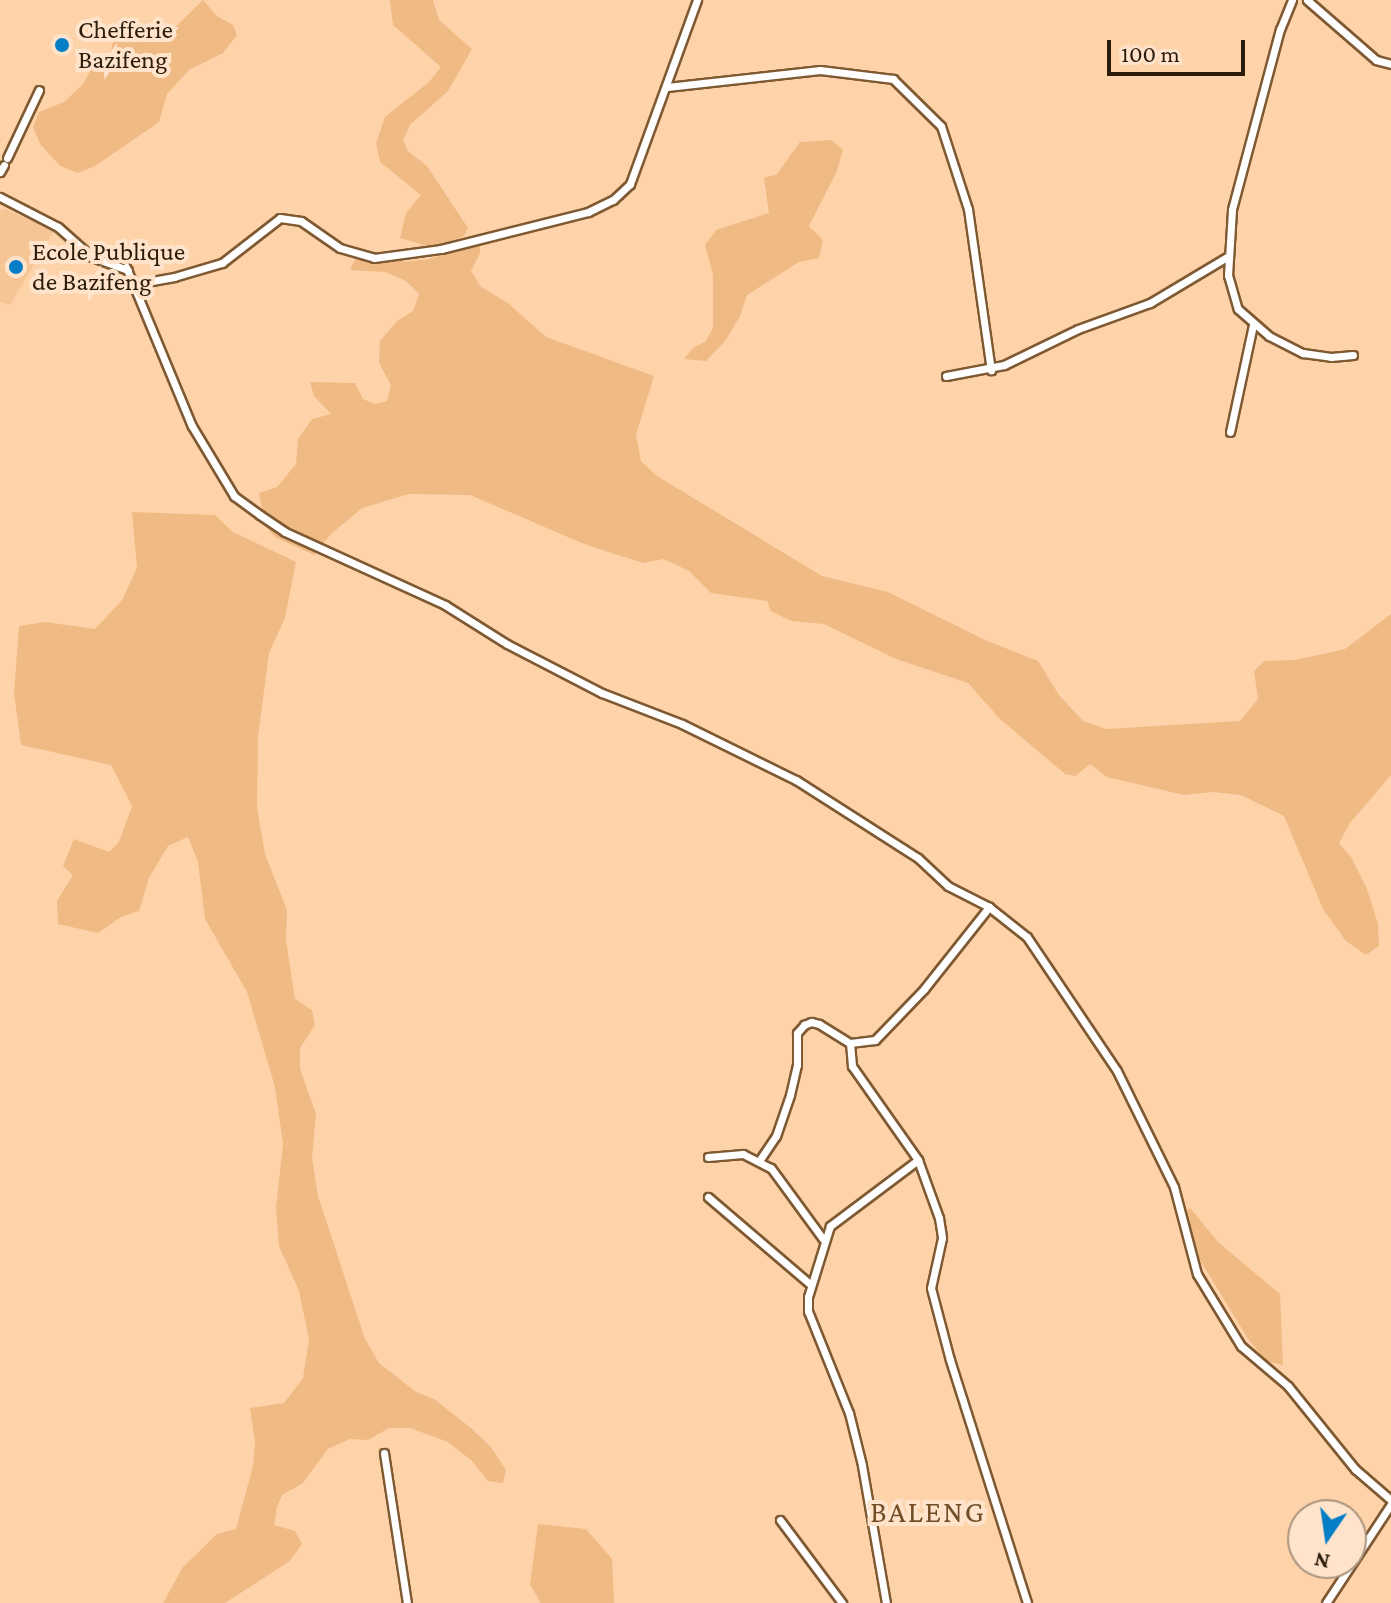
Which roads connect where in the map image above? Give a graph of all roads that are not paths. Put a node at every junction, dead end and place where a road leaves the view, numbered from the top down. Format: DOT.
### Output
graph roads {
  1 [pos="697,0"];
  2 [pos="1292,0"];
  3 [pos="1307,0"];
  4 [pos="1391,64"];
  5 [pos="667,87"];
  6 [pos="39,90"];
  7 [pos="4,165"];
  8 [pos="0,197"];
  9 [pos="1227,257"];
  10 [pos="126,267"];
  11 [pos="1253,325"];
  12 [pos="1353,355"];
  13 [pos="991,370"];
  14 [pos="946,376"];
  15 [pos="1230,432"];
  16 [pos="989,907"];
  17 [pos="850,1043"];
  18 [pos="708,1157"];
  19 [pos="918,1160"];
  20 [pos="759,1161"];
  21 [pos="708,1197"];
  22 [pos="823,1239"];
  23 [pos="811,1285"];
  24 [pos="384,1453"];
  25 [pos="1391,1502"];
  26 [pos="780,1520"];
  27 [pos="407,1603"];
  28 [pos="842,1603"];
  29 [pos="886,1603"];
  30 [pos="1027,1603"];
  31 [pos="1326,1603"];
  1 -- 5 [label="street"];
  2 -- 9 [label="street"];
  3 -- 4 [label="street"];
  5 -- 10 [label="street"];
  5 -- 13 [label="street"];
  6 -- 7 [label="street"];
  8 -- 10 [label="street"];
  9 -- 11 [label="street"];
  9 -- 13 [label="street"];
  10 -- 16 [label="street"];
  11 -- 12 [label="street"];
  11 -- 15 [label="street"];
  13 -- 14 [label="street"];
  16 -- 17 [label="street"];
  16 -- 25 [label="street"];
  17 -- 19 [label="street"];
  17 -- 20 [label="street"];
  18 -- 20 [label="street"];
  19 -- 22 [label="street"];
  19 -- 30 [label="street"];
  20 -- 22 [label="street"];
  21 -- 23 [label="street"];
  22 -- 23 [label="street"];
  23 -- 29 [label="street"];
  24 -- 27 [label="street"];
  25 -- 31 [label="street"];
  26 -- 28 [label="street"];
}
